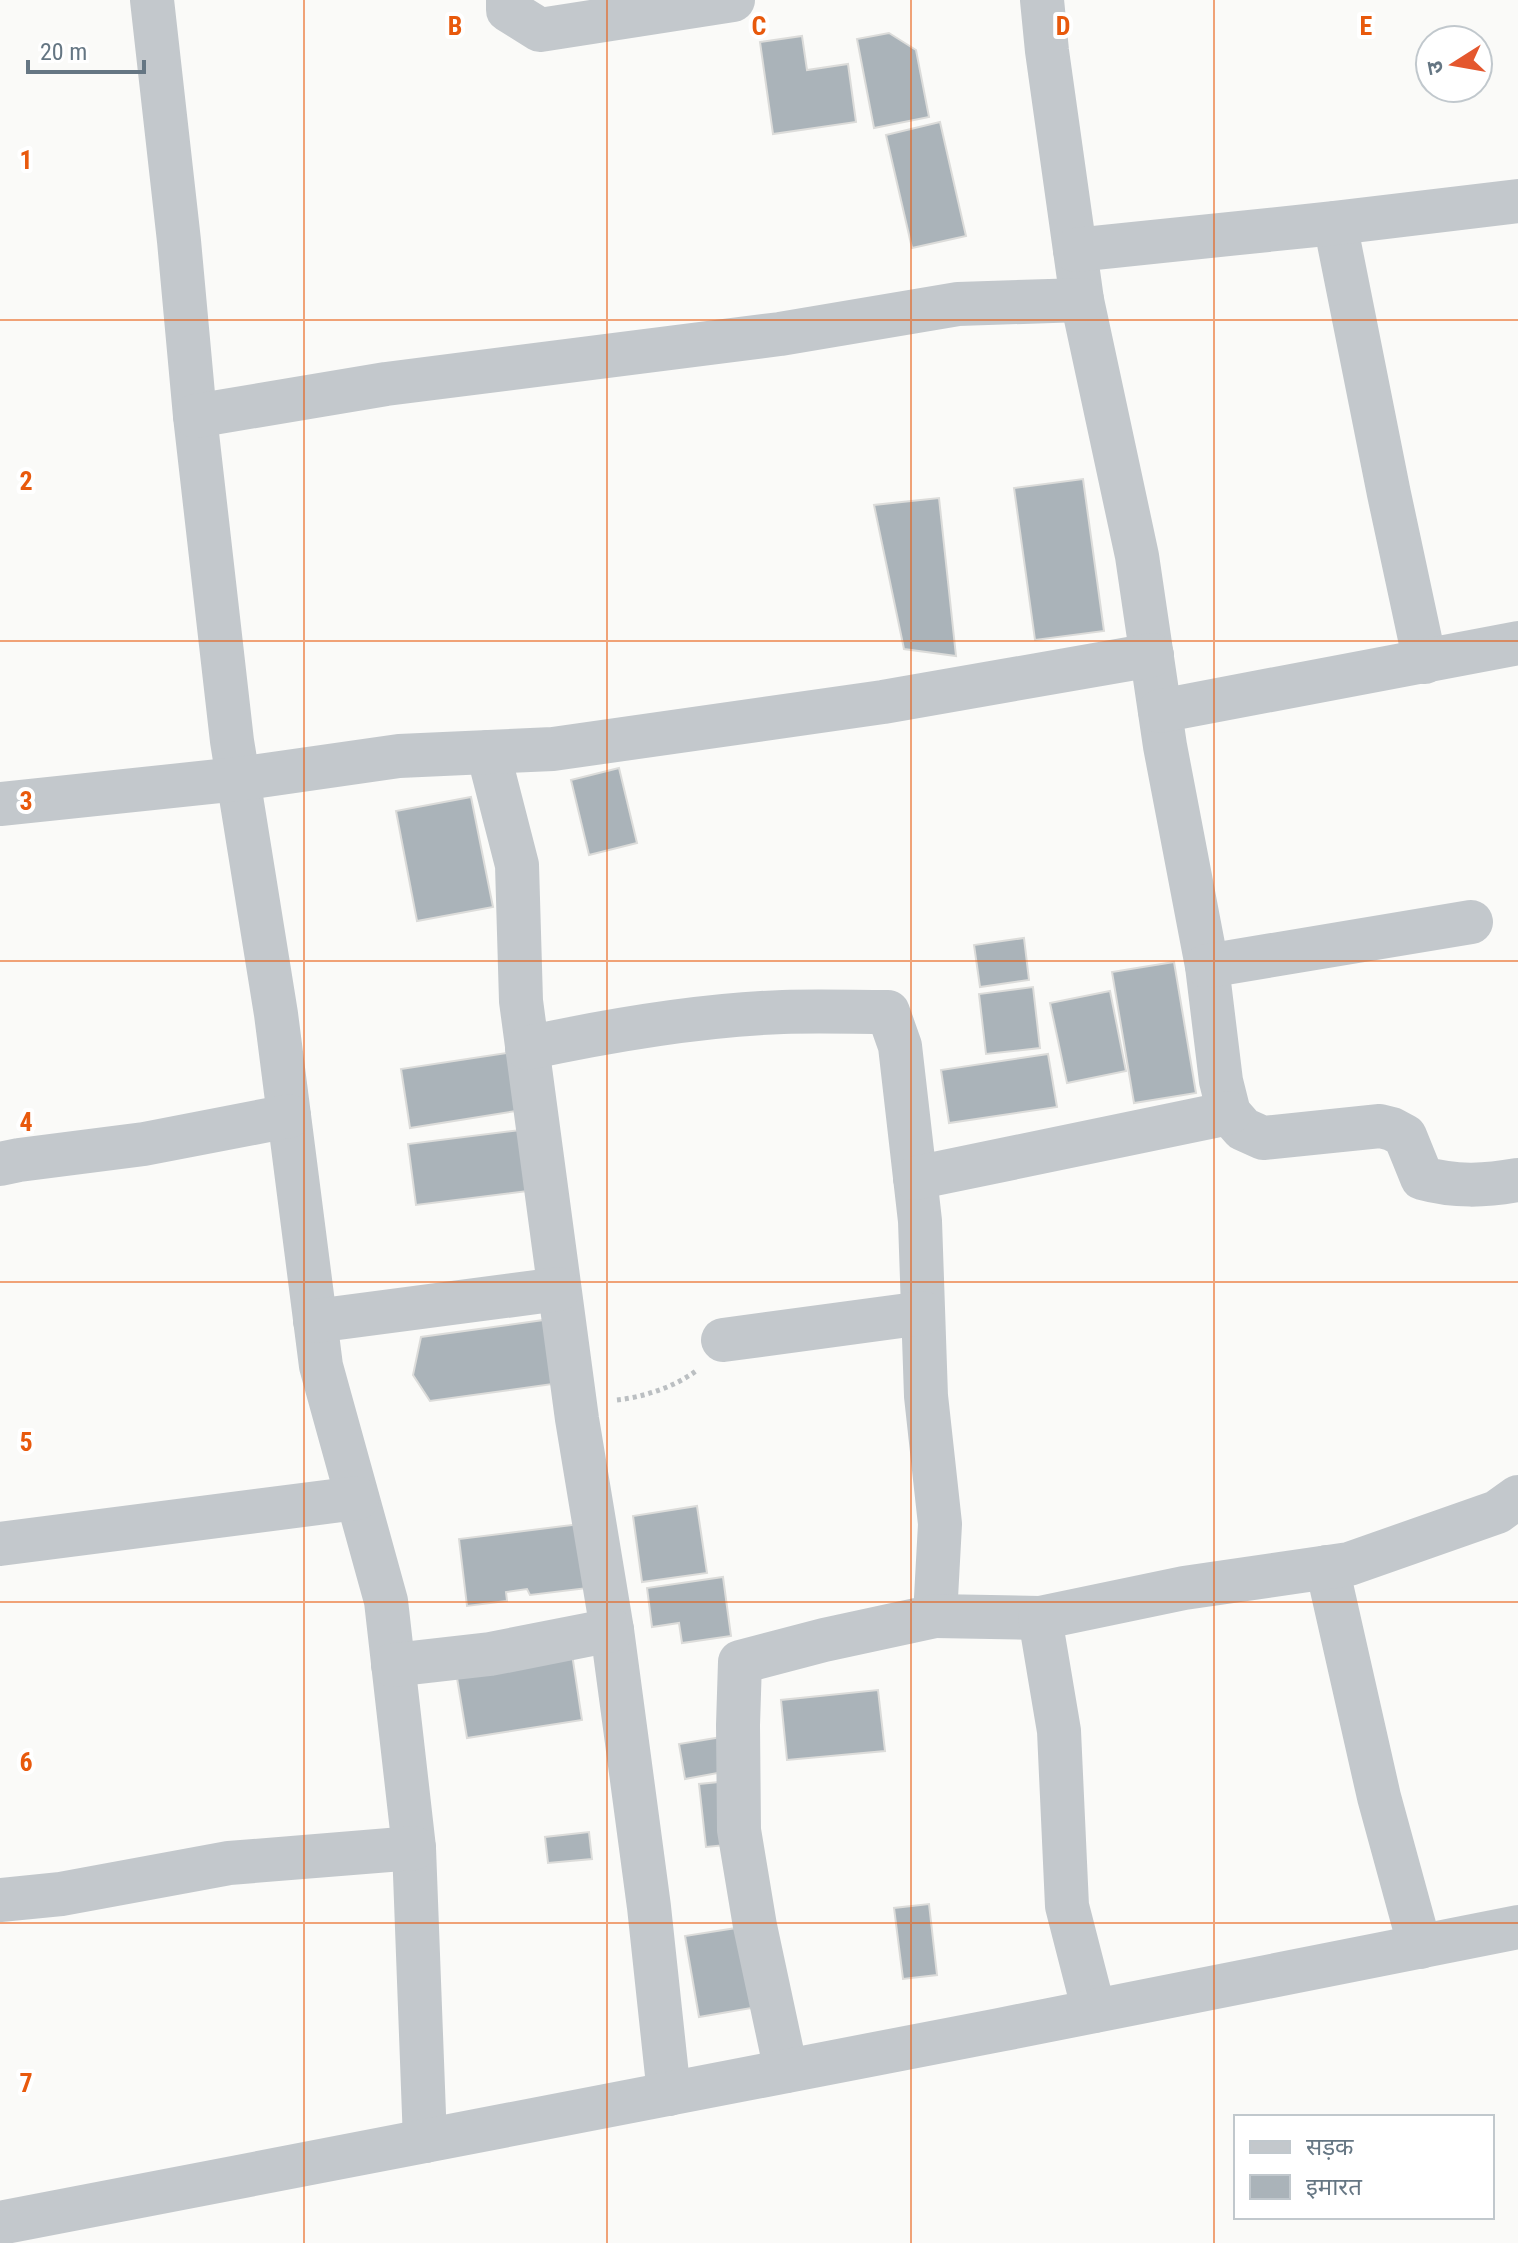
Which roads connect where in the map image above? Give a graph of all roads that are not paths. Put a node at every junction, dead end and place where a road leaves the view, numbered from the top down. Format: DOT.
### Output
graph roads {
  1 [pos="152,0"];
  2 [pos="508,0"];
  3 [pos="733,0"];
  4 [pos="1042,0"];
  5 [pos="1518,201"];
  6 [pos="1335,223"];
  7 [pos="1075,250"];
  8 [pos="1082,300"];
  9 [pos="195,416"];
  10 [pos="1518,643"];
  11 [pos="1152,655"];
  12 [pos="1425,662"];
  13 [pos="1160,711"];
  14 [pos="488,752"];
  15 [pos="238,779"];
  16 [pos="0,804"];
  17 [pos="1471,922"];
  18 [pos="1207,966"];
  19 [pos="527,1048"];
  20 [pos="1229,1113"];
  21 [pos="289,1116"];
  22 [pos="0,1164"];
  23 [pos="915,1178"];
  24 [pos="1518,1180"];
  25 [pos="559,1289"];
  26 [pos="923,1313"];
  27 [pos="315,1321"];
  28 [pos="723,1340"];
  29 [pos="1518,1497"];
  30 [pos="357,1498"];
  31 [pos="0,1544"];
  32 [pos="1327,1567"];
  33 [pos="935,1616"];
  34 [pos="1040,1618"];
  35 [pos="612,1630"];
  36 [pos="393,1665"];
  37 [pos="414,1848"];
  38 [pos="0,1900"];
  39 [pos="1518,1927"];
  40 [pos="1420,1947"];
  41 [pos="1094,2011"];
  42 [pos="786,2071"];
  43 [pos="669,2094"];
  44 [pos="425,2141"];
  45 [pos="0,2223"];
  1 -- 9 [label="street"];
  2 -- 3 [label="street"];
  4 -- 7 [label="street"];
  5 -- 6 [label="street"];
  6 -- 7 [label="street"];
  6 -- 12 [label="street"];
  7 -- 8 [label="street"];
  8 -- 9 [label="street"];
  8 -- 11 [label="street"];
  9 -- 15 [label="street"];
  10 -- 12 [label="street"];
  11 -- 13 [label="street"];
  11 -- 14 [label="street"];
  12 -- 13 [label="street"];
  13 -- 18 [label="street"];
  14 -- 15 [label="street"];
  14 -- 19 [label="street"];
  15 -- 16 [label="street"];
  15 -- 21 [label="street"];
  17 -- 18 [label="street"];
  18 -- 20 [label="street"];
  19 -- 23 [label="street"];
  19 -- 25 [label="street"];
  20 -- 23 [label="street"];
  20 -- 24 [label="street"];
  21 -- 22 [label="street"];
  21 -- 27 [label="street"];
  23 -- 26 [label="street"];
  25 -- 27 [label="street"];
  25 -- 35 [label="street"];
  26 -- 28 [label="street"];
  26 -- 33 [label="street"];
  27 -- 30 [label="street"];
  29 -- 32 [label="street"];
  30 -- 31 [label="street"];
  30 -- 36 [label="street"];
  32 -- 34 [label="street"];
  32 -- 40 [label="street"];
  33 -- 34 [label="street"];
  33 -- 42 [label="street"];
  34 -- 41 [label="street"];
  35 -- 36 [label="street"];
  35 -- 43 [label="street"];
  36 -- 37 [label="street"];
  37 -- 38 [label="street"];
  37 -- 44 [label="street"];
  39 -- 40 [label="street"];
  40 -- 41 [label="street"];
  41 -- 42 [label="street"];
  42 -- 43 [label="street"];
  43 -- 44 [label="street"];
  44 -- 45 [label="street"];
}
